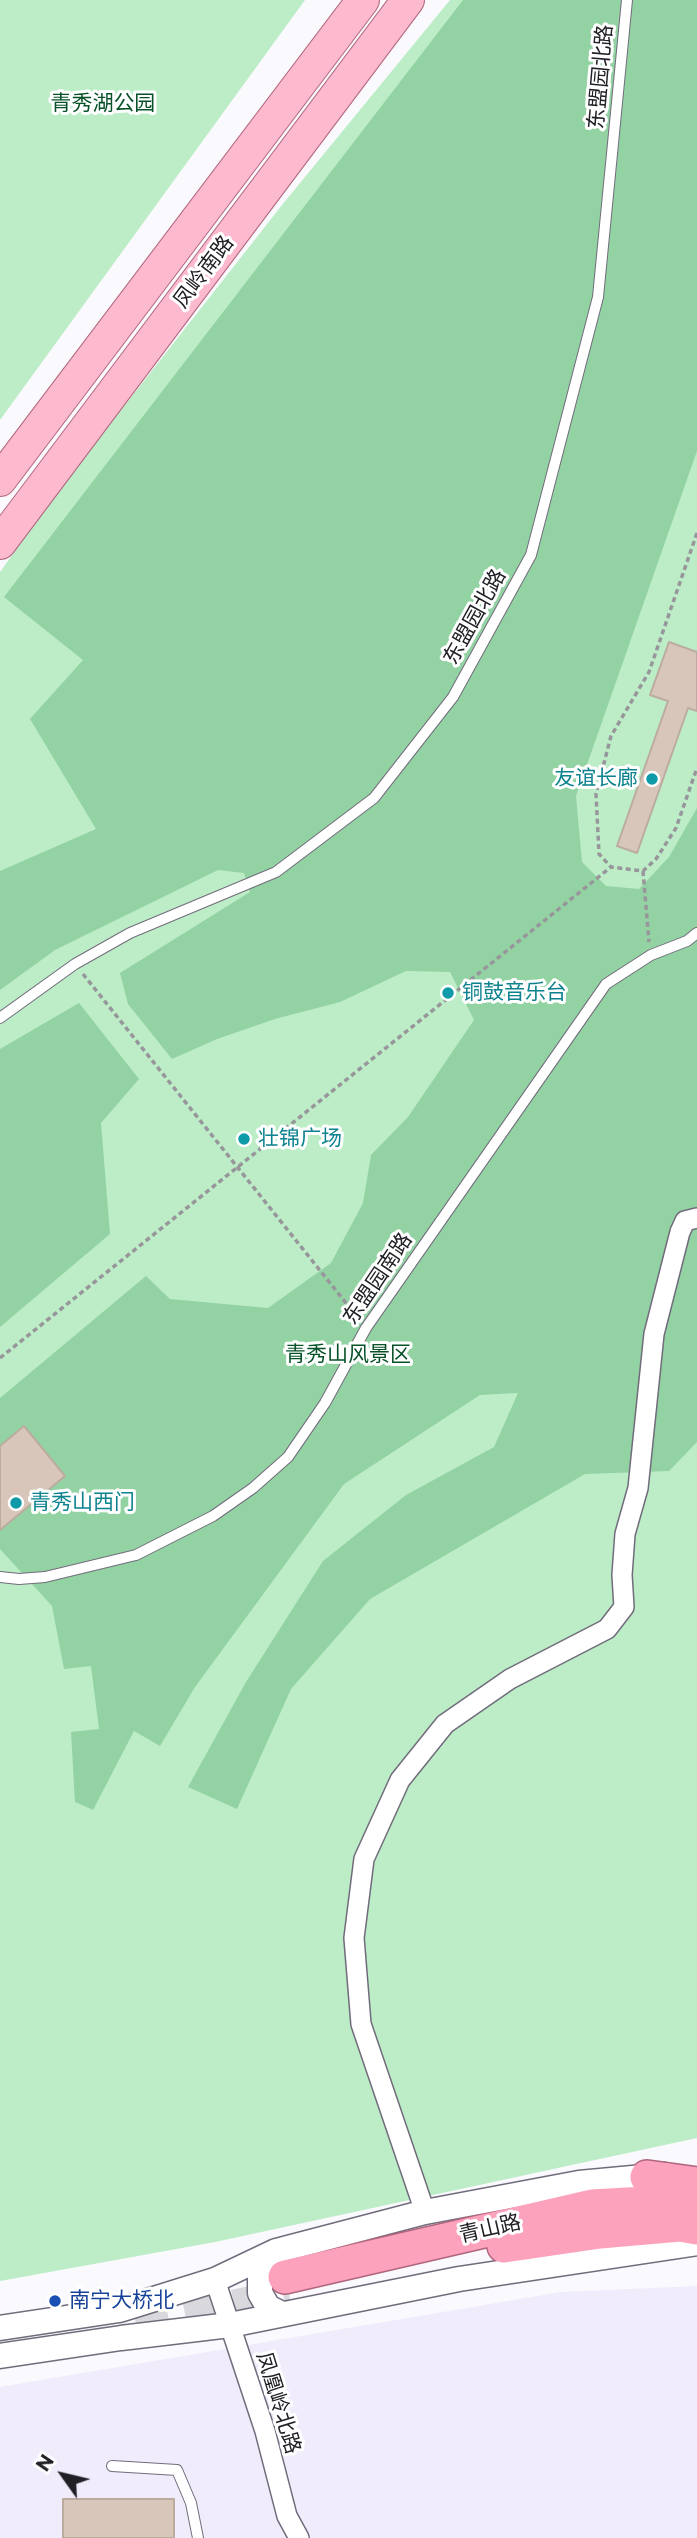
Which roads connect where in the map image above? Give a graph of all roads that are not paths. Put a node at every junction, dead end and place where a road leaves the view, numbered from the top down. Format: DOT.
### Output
graph roads {
  1 [pos="363,0"];
  2 [pos="408,0"];
  3 [pos="627,0"];
  4 [pos="0,480"];
  5 [pos="0,543"];
  6 [pos="697,933"];
  7 [pos="0,1018"];
  8 [pos="697,1218"];
  9 [pos="0,1577"];
  10 [pos="697,2173"];
  11 [pos="647,2177"];
  12 [pos="697,2184"];
  13 [pos="697,2200"];
  14 [pos="425,2212"];
  15 [pos="697,2228"];
  16 [pos="697,2243"];
  17 [pos="215,2280"];
  18 [pos="283,2284"];
  19 [pos="230,2325"];
  20 [pos="0,2328"];
  21 [pos="0,2356"];
  22 [pos="112,2466"];
  23 [pos="198,2538"];
  24 [pos="299,2538"];
  1 -- 4 [label="main road, 凤岭南路"];
  2 -- 5 [label="main road, 凤岭南路"];
  3 -- 7 [label="lane, 东盟园北路"];
  6 -- 9 [label="lane, 东盟园南路"];
  8 -- 14 [label="street"];
  10 -- 11 [label="street"];
  11 -- 12 [label="highway"];
  11 -- 14 [label="street"];
  13 -- 18 [label="highway, 青山路"];
  14 -- 18 [label="street"];
  15 -- 18 [label="highway, 青山路"];
  16 -- 18 [label="street"];
  17 -- 18 [label="street"];
  17 -- 19 [label="street, 凤凰岭北路"];
  17 -- 20 [label="street"];
  18 -- 19 [label="street"];
  19 -- 21 [label="street"];
  19 -- 24 [label="street, 凤凰岭北路"];
  22 -- 23 [label="lane"];
}
